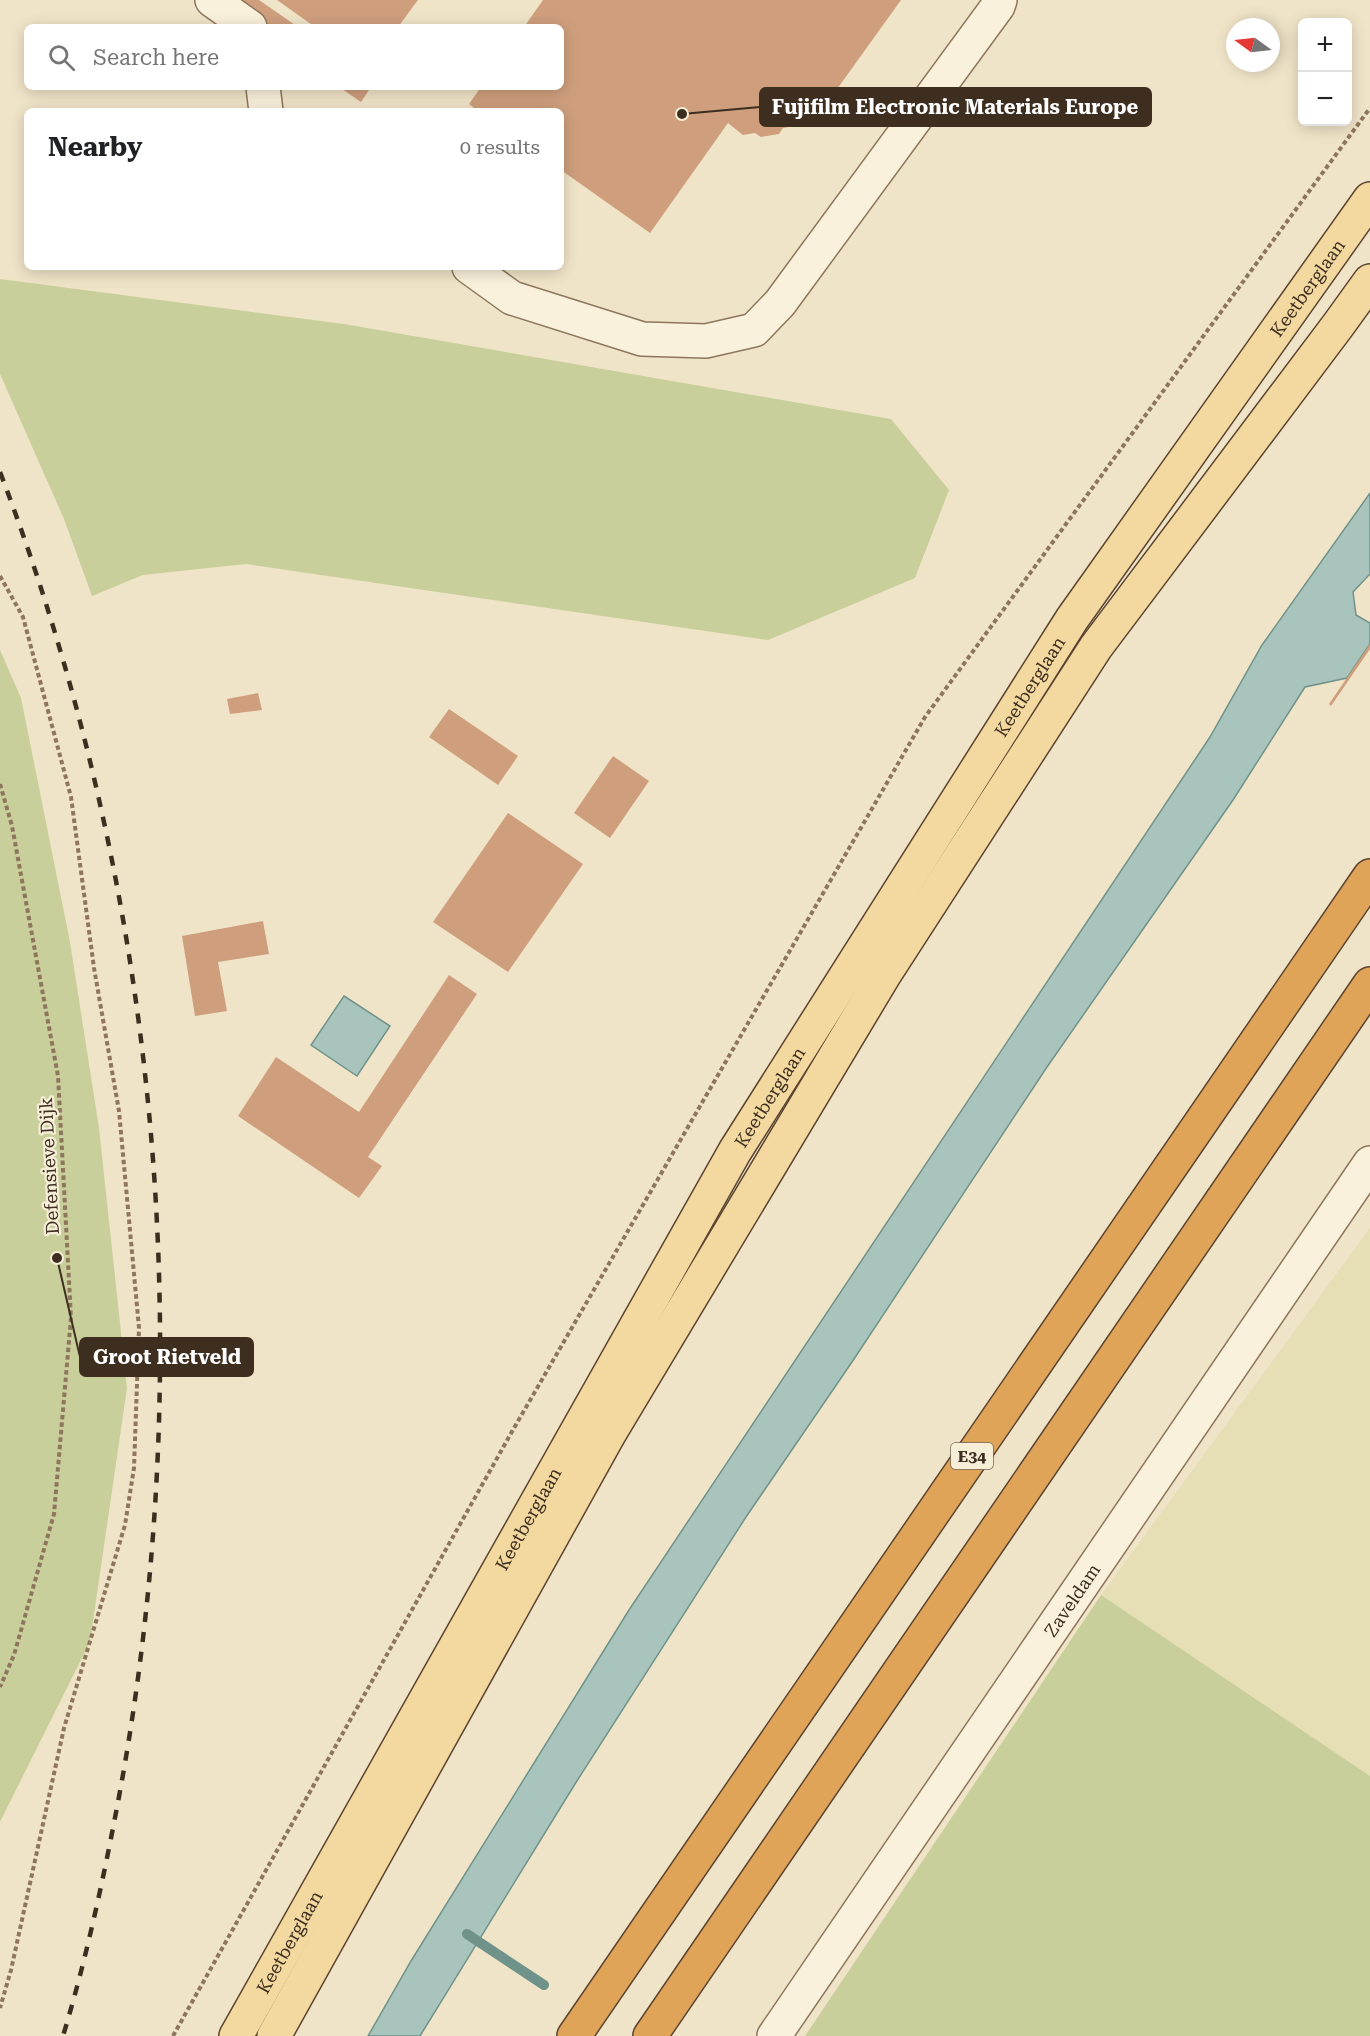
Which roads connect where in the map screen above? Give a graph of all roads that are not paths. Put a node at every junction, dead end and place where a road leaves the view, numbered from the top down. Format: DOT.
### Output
graph roads {
  1 [pos="212,0"];
  2 [pos="1000,0"];
  3 [pos="246,24"];
  4 [pos="263,90"];
  5 [pos="266,108"];
  6 [pos="1370,199"];
  7 [pos="473,270"];
  8 [pos="1370,280"];
  9 [pos="1370,876"];
  10 [pos="1370,984"];
  11 [pos="1370,1164"];
  12 [pos="236,2036"];
  13 [pos="274,2036"];
  14 [pos="574,2036"];
  15 [pos="650,2036"];
  16 [pos="774,2036"];
  1 -- 3 [label="street"];
  2 -- 7 [label="street"];
  4 -- 5 [label="street"];
  6 -- 12 [label="main road, Keetberglaan"];
  8 -- 13 [label="main road, Keetberglaan"];
  9 -- 14 [label="highway, E34"];
  10 -- 15 [label="highway"];
  11 -- 16 [label="street, Zaveldam"];
}
